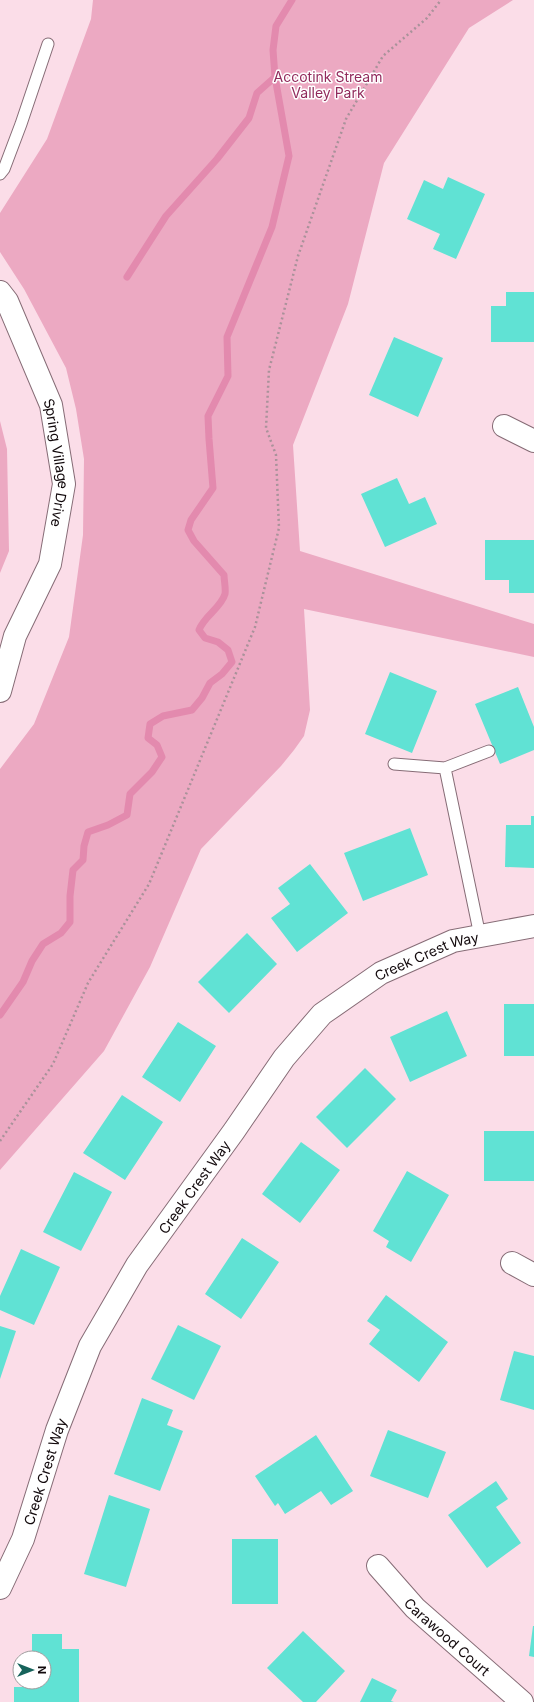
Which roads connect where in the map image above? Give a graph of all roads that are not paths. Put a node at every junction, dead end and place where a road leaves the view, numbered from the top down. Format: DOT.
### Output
graph roads {
  1 [pos="48,44"];
  2 [pos="0,174"];
  3 [pos="0,292"];
  4 [pos="504,426"];
  5 [pos="534,441"];
  6 [pos="8,641"];
  7 [pos="0,691"];
  8 [pos="489,750"];
  9 [pos="394,764"];
  10 [pos="445,768"];
  11 [pos="534,926"];
  12 [pos="480,936"];
  13 [pos="512,1263"];
  14 [pos="534,1275"];
  15 [pos="378,1566"];
  16 [pos="0,1588"];
  17 [pos="522,1702"];
  1 -- 2 [label="lane"];
  3 -- 6 [label="street, Spring Village Drive"];
  4 -- 5 [label="street"];
  6 -- 7 [label="street, Spring Village Drive"];
  8 -- 10 [label="lane"];
  9 -- 10 [label="lane"];
  10 -- 12 [label="lane"];
  11 -- 12 [label="street, Creek Crest Way"];
  12 -- 16 [label="street, Creek Crest Way"];
  13 -- 14 [label="street"];
  15 -- 17 [label="street, Carawood Court"];
}
